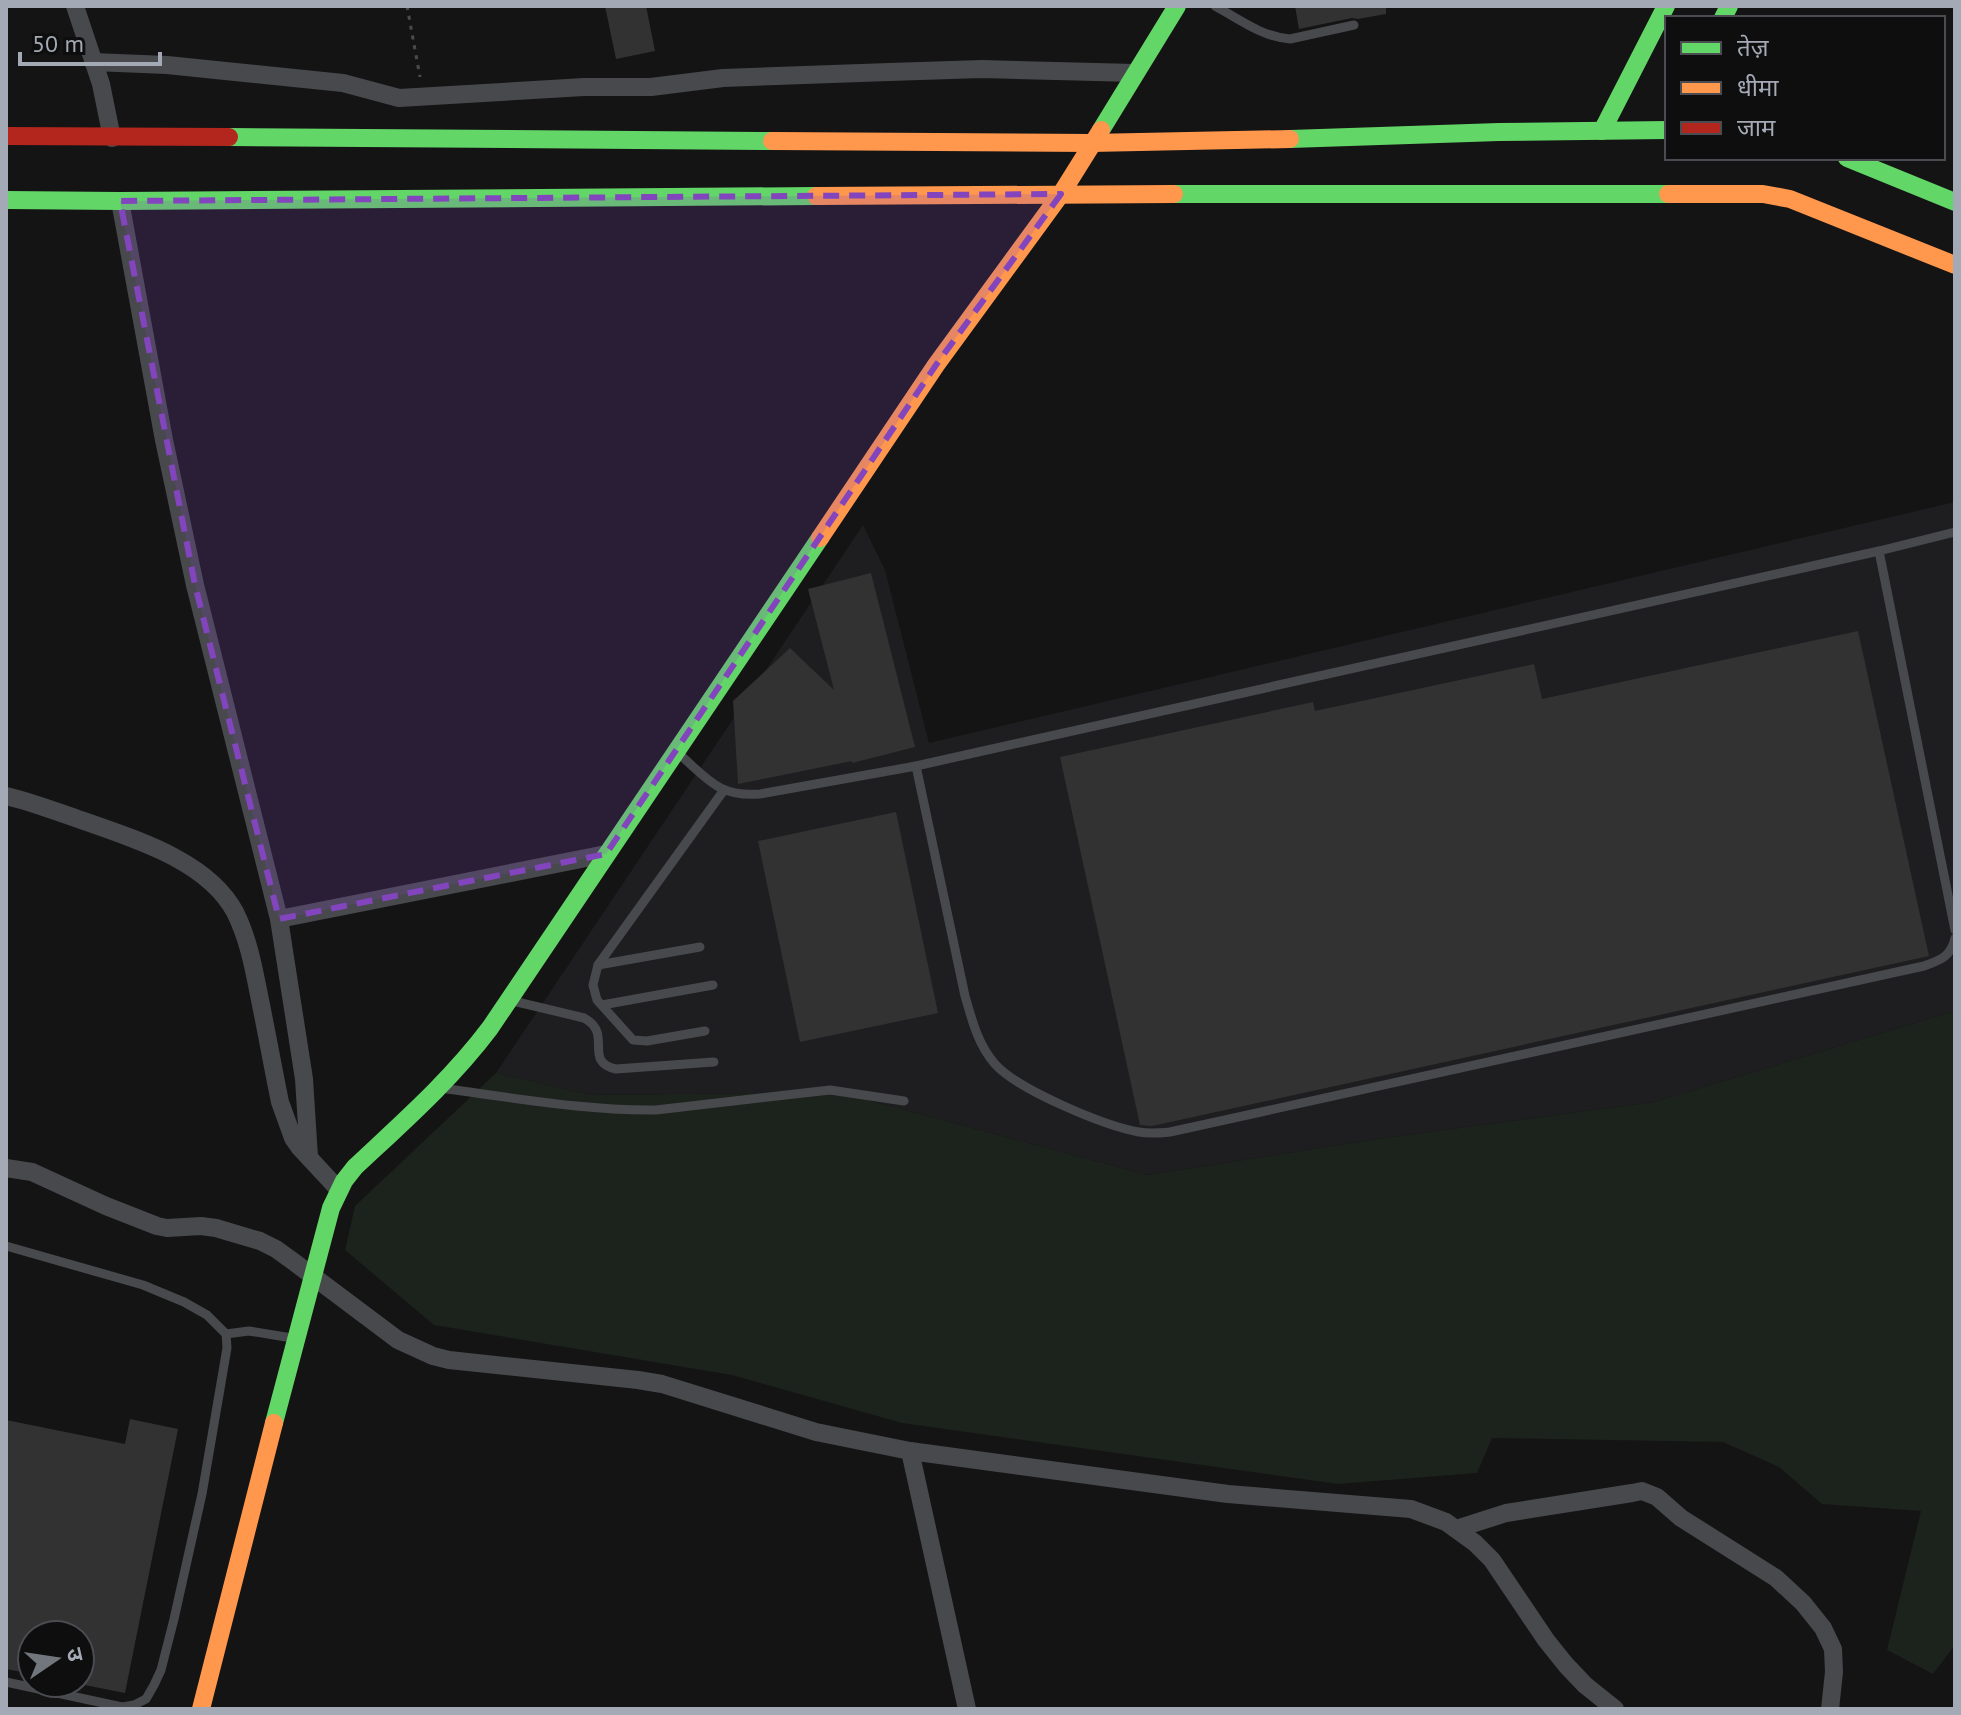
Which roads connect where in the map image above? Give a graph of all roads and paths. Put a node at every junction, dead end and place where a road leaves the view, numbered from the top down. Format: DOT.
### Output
graph roads {
  1 [pos="75,6"];
  2 [pos="407,6"];
  3 [pos="1177,6"];
  4 [pos="1666,6"];
  5 [pos="1222,8"];
  6 [pos="1354,25"];
  7 [pos="93,62"];
  8 [pos="1135,73"];
  9 [pos="424,97"];
  10 [pos="1665,130"];
  11 [pos="1602,131"];
  12 [pos="6,136"];
  13 [pos="112,138"];
  14 [pos="1091,143"];
  15 [pos="1852,160"];
  16 [pos="1061,194"];
  17 [pos="6,200"];
  18 [pos="120,201"];
  19 [pos="1955,202"];
  20 [pos="1955,265"];
  21 [pos="1955,532"];
  22 [pos="1879,551"];
  23 [pos="676,751"];
  24 [pos="916,766"];
  25 [pos="724,790"];
  26 [pos="6,796"];
  27 [pos="606,854"];
  28 [pos="279,919"];
  29 [pos="1955,930"];
  30 [pos="1955,938"];
  31 [pos="700,947"];
  32 [pos="1952,952"];
  33 [pos="598,965"];
  34 [pos="713,985"];
  35 [pos="509,1001"];
  36 [pos="602,1005"];
  37 [pos="705,1031"];
  38 [pos="714,1062"];
  39 [pos="440,1088"];
  40 [pos="904,1101"];
  41 [pos="309,1157"];
  42 [pos="6,1168"];
  43 [pos="339,1190"];
  44 [pos="6,1246"];
  45 [pos="312,1276"];
  46 [pos="226,1334"];
  47 [pos="296,1338"];
  48 [pos="910,1451"];
  49 [pos="1456,1529"];
  50 [pos="6,1682"];
  51 [pos="138,1707"];
  52 [pos="201,1709"];
  53 [pos="967,1709"];
  54 [pos="1615,1709"];
  55 [pos="1830,1709"];
  1 -- 7 [label="street"];
  2 -- 9 [label="path"];
  3 -- 8 [label="street"];
  4 -- 11 [label="street"];
  5 -- 6 [label="lane"];
  7 -- 9 [label="street"];
  7 -- 13 [label="street"];
  8 -- 9 [label="street"];
  8 -- 14 [label="street"];
  10 -- 11 [label="street"];
  11 -- 14 [label="street"];
  12 -- 13 [label="street"];
  13 -- 14 [label="street"];
  14 -- 16 [label="street"];
  15 -- 19 [label="street"];
  16 -- 18 [label="street"];
  16 -- 20 [label="street"];
  16 -- 23 [label="street"];
  17 -- 18 [label="street"];
  18 -- 28 [label="street"];
  21 -- 22 [label="lane"];
  22 -- 24 [label="lane"];
  22 -- 29 [label="lane"];
  23 -- 25 [label="lane"];
  23 -- 27 [label="street"];
  24 -- 25 [label="lane"];
  24 -- 32 [label="lane"];
  25 -- 33 [label="lane"];
  26 -- 41 [label="street"];
  27 -- 28 [label="street"];
  27 -- 35 [label="street"];
  28 -- 41 [label="street"];
  30 -- 32 [label="lane"];
  31 -- 33 [label="lane"];
  33 -- 36 [label="lane"];
  34 -- 36 [label="lane"];
  35 -- 38 [label="lane"];
  35 -- 39 [label="street"];
  36 -- 37 [label="lane"];
  39 -- 40 [label="lane"];
  39 -- 43 [label="street"];
  41 -- 43 [label="street"];
  42 -- 45 [label="street"];
  43 -- 45 [label="street"];
  44 -- 46 [label="lane"];
  45 -- 47 [label="street"];
  45 -- 48 [label="street"];
  46 -- 47 [label="lane"];
  46 -- 51 [label="lane"];
  47 -- 52 [label="street"];
  48 -- 49 [label="street"];
  48 -- 53 [label="street"];
  49 -- 54 [label="street"];
  49 -- 55 [label="street"];
  50 -- 51 [label="lane"];
}
